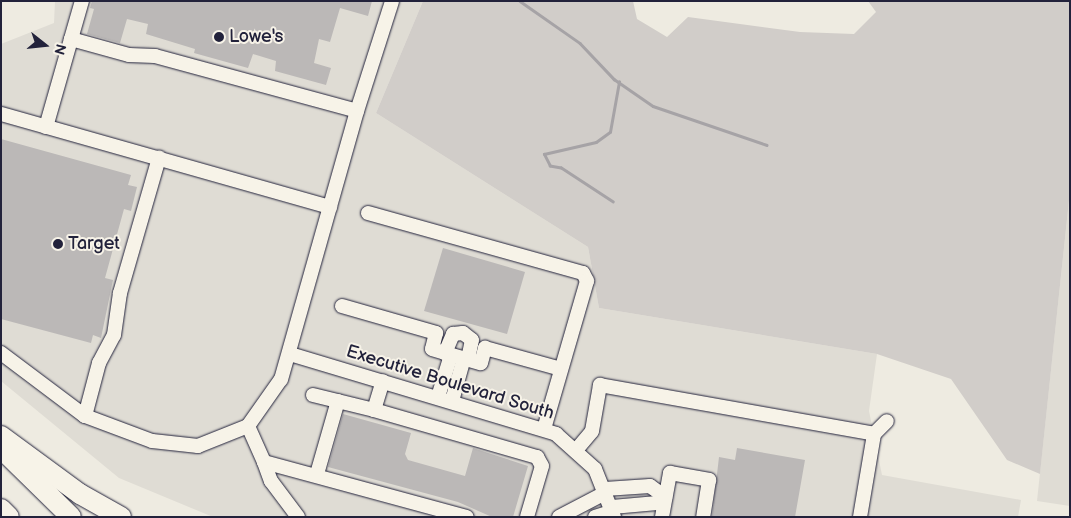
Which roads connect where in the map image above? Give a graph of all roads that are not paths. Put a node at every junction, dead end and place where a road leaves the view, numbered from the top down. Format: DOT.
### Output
graph roads {
  1 [pos="82,1"];
  2 [pos="392,1"];
  3 [pos="71,39"];
  4 [pos="357,111"];
  5 [pos="1,114"];
  6 [pos="46,127"];
  7 [pos="159,158"];
  8 [pos="330,207"];
  9 [pos="368,213"];
  10 [pos="342,306"];
  11 [pos="1,353"];
  12 [pos="290,354"];
  13 [pos="457,356"];
  14 [pos="562,369"];
  15 [pos="383,381"];
  16 [pos="313,395"];
  17 [pos="438,397"];
  18 [pos="338,401"];
  19 [pos="452,401"];
  20 [pos="374,410"];
  21 [pos="85,416"];
  22 [pos="887,421"];
  23 [pos="248,426"];
  24 [pos="544,429"];
  25 [pos="874,434"];
  26 [pos="1,436"];
  27 [pos="1,448"];
  28 [pos="577,449"];
  29 [pos="264,462"];
  30 [pos="317,474"];
  31 [pos="606,490"];
  32 [pos="665,497"];
  33 [pos="1,509"];
  34 [pos="613,511"];
  35 [pos="9,517"];
  36 [pos="71,517"];
  37 [pos="121,517"];
  38 [pos="298,517"];
  39 [pos="467,517"];
  40 [pos="527,517"];
  41 [pos="559,517"];
  42 [pos="595,517"];
  43 [pos="662,517"];
  44 [pos="703,517"];
  45 [pos="860,517"];
  1 -- 3 [label="street"];
  2 -- 4 [label="street"];
  3 -- 4 [label="street"];
  3 -- 6 [label="street"];
  4 -- 8 [label="street"];
  5 -- 6 [label="street"];
  6 -- 7 [label="street"];
  7 -- 8 [label="street"];
  7 -- 21 [label="street"];
  8 -- 12 [label="street"];
  9 -- 14 [label="street"];
  10 -- 13 [label="street"];
  11 -- 21 [label="street"];
  12 -- 15 [label="street, Executive Boulevard South"];
  12 -- 23 [label="street"];
  13 -- 14 [label="street"];
  13 -- 17 [label="street"];
  13 -- 19 [label="street"];
  14 -- 24 [label="street"];
  15 -- 17 [label="street, Executive Boulevard South"];
  15 -- 20 [label="street"];
  16 -- 18 [label="street"];
  17 -- 19 [label="street, Executive Boulevard South"];
  18 -- 20 [label="street"];
  18 -- 30 [label="street"];
  19 -- 24 [label="street, Executive Boulevard South"];
  20 -- 40 [label="street"];
  21 -- 23 [label="street"];
  22 -- 25 [label="street"];
  23 -- 29 [label="street"];
  24 -- 28 [label="street, Executive Boulevard South"];
  25 -- 28 [label="street"];
  25 -- 45 [label="street"];
  26 -- 37 [label="highway"];
  27 -- 36 [label="highway"];
  28 -- 31 [label="street, Executive Boulevard South"];
  29 -- 30 [label="street"];
  29 -- 38 [label="street"];
  30 -- 39 [label="street"];
  31 -- 32 [label="street"];
  31 -- 34 [label="street, Executive Boulevard South"];
  31 -- 41 [label="street"];
  32 -- 34 [label="street"];
  32 -- 43 [label="street"];
  32 -- 44 [label="street"];
  33 -- 35 [label="highway"];
  34 -- 42 [label="street"];
}
